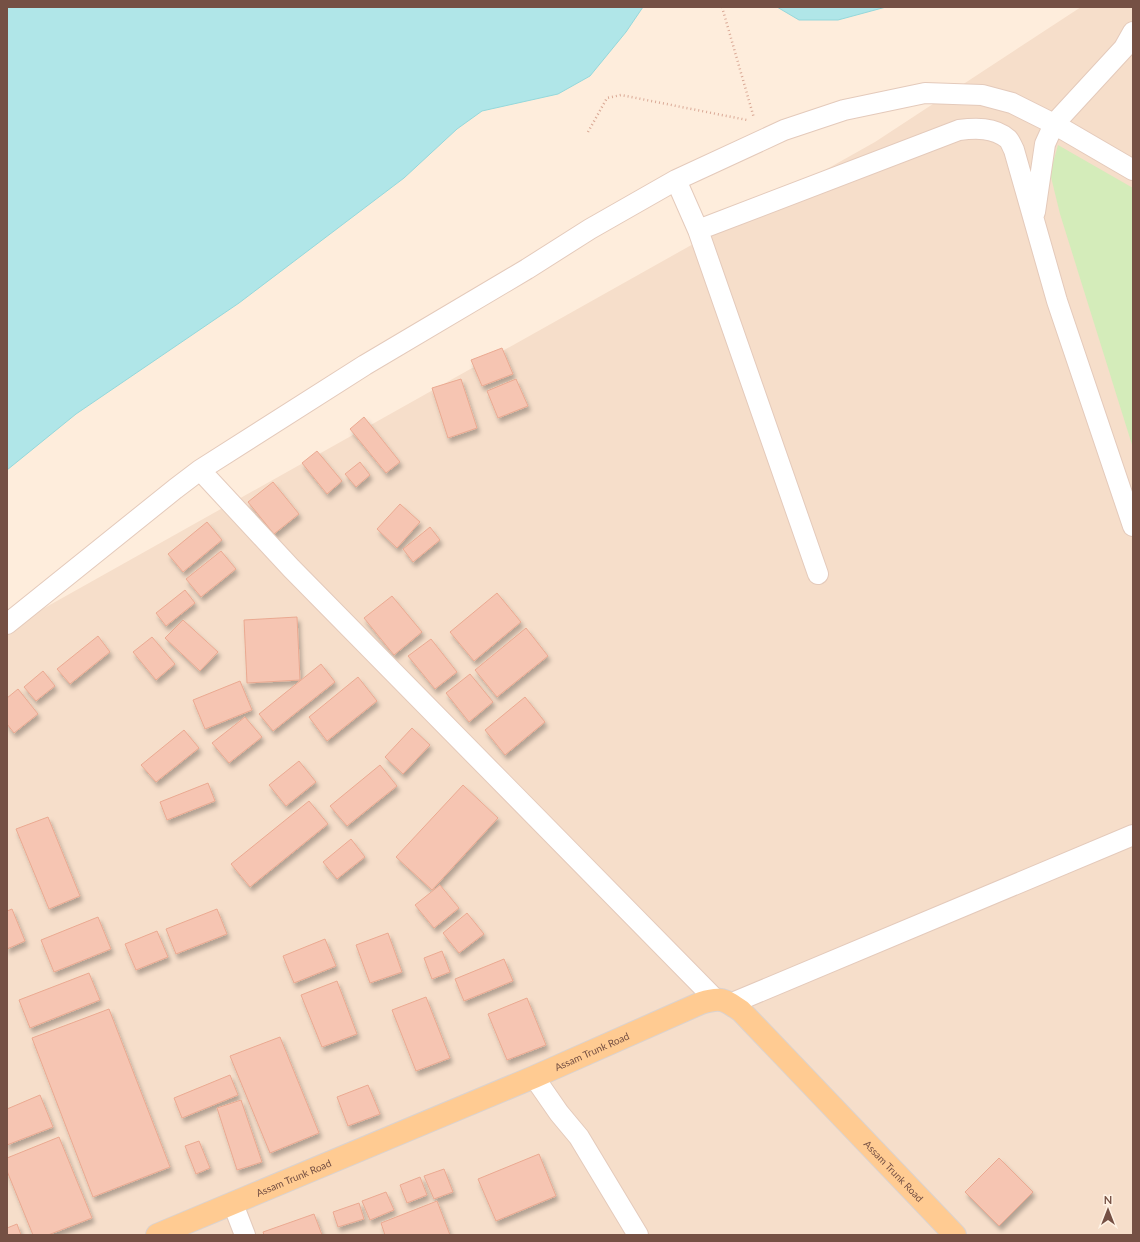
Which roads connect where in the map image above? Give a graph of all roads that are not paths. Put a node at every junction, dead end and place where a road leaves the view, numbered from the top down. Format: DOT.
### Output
graph roads {
  1 [pos="1130,41"];
  2 [pos="1054,124"];
  3 [pos="1133,170"];
  4 [pos="676,180"];
  5 [pos="1034,221"];
  6 [pos="698,230"];
  7 [pos="200,470"];
  8 [pos="1133,526"];
  9 [pos="818,574"];
  10 [pos="7,624"];
  11 [pos="1133,835"];
  12 [pos="722,1001"];
  13 [pos="534,1077"];
  14 [pos="233,1204"];
  15 [pos="157,1235"];
  16 [pos="245,1235"];
  17 [pos="638,1235"];
  18 [pos="955,1235"];
  1 -- 2 [label="street"];
  2 -- 3 [label="street"];
  2 -- 4 [label="street"];
  2 -- 5 [label="street"];
  4 -- 6 [label="street"];
  4 -- 7 [label="street"];
  5 -- 6 [label="street"];
  5 -- 8 [label="street"];
  6 -- 9 [label="street"];
  7 -- 10 [label="street"];
  7 -- 12 [label="street"];
  11 -- 12 [label="street"];
  12 -- 13 [label="main road, Assam Trunk Road"];
  12 -- 18 [label="main road, Assam Trunk Road"];
  13 -- 14 [label="main road, Assam Trunk Road"];
  13 -- 17 [label="street"];
  14 -- 15 [label="main road, Assam Trunk Road"];
  14 -- 16 [label="street"];
}
